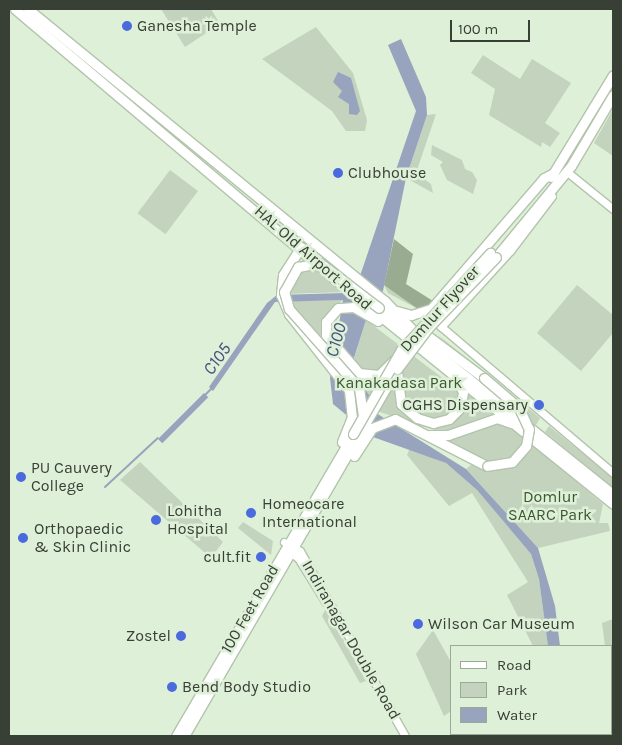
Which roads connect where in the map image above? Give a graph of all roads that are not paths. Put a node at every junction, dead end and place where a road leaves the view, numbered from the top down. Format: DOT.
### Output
graph roads {
  1 [pos="15,9"];
  2 [pos="28,9"];
  3 [pos="613,76"];
  4 [pos="613,94"];
  5 [pos="560,174"];
  6 [pos="613,209"];
  7 [pos="301,247"];
  8 [pos="493,255"];
  9 [pos="377,310"];
  10 [pos="395,310"];
  11 [pos="425,313"];
  12 [pos="409,323"];
  13 [pos="441,327"];
  14 [pos="428,346"];
  15 [pos="398,356"];
  16 [pos="397,369"];
  17 [pos="455,376"];
  18 [pos="363,416"];
  19 [pos="522,429"];
  20 [pos="357,433"];
  21 [pos="427,435"];
  22 [pos="613,473"];
  23 [pos="328,484"];
  24 [pos="613,494"];
  25 [pos="613,504"];
  26 [pos="290,548"];
  27 [pos="176,736"];
  28 [pos="184,736"];
  29 [pos="400,736"];
  30 [pos="405,736"];
  1 -- 7 [label="main road, HAL Old Airport Road"];
  2 -- 9 [label="main road, HAL Old Airport Road"];
  3 -- 5 [label="main road"];
  4 -- 5 [label="main road"];
  5 -- 6 [label="street"];
  5 -- 8 [label="main road, Domlur Flyover"];
  5 -- 11 [label="main road"];
  5 -- 13 [label="street"];
  7 -- 9 [label="main road, HAL Old Airport Road"];
  7 -- 20 [label="main road"];
  8 -- 15 [label="main road, Domlur Flyover, bridge"];
  8 -- 16 [label="main road, Domlur Flyover, bridge"];
  9 -- 10 [label="main road, HAL Old Airport Road"];
  9 -- 14 [label="main road"];
  9 -- 15 [label="main road, bridge"];
  9 -- 17 [label="main road, HAL Old Airport Road"];
  9 -- 18 [label="main road, bridge"];
  10 -- 11 [label="main road"];
  10 -- 12 [label="main road, HAL Old Airport Road"];
  11 -- 13 [label="street"];
  12 -- 14 [label="main road, HAL Old Airport Road"];
  12 -- 21 [label="main road, bridge"];
  13 -- 22 [label="street"];
  14 -- 24 [label="main road, HAL Old Airport Road"];
  15 -- 18 [label="main road, Domlur Flyover, bridge"];
  16 -- 17 [label="main road"];
  16 -- 20 [label="main road, Domlur Flyover"];
  17 -- 19 [label="main road, HAL Old Airport Road"];
  18 -- 20 [label="main road, Domlur Flyover, bridge"];
  19 -- 21 [label="main road"];
  19 -- 25 [label="main road, HAL Old Airport Road"];
  20 -- 21 [label="main road"];
  20 -- 23 [label="main road, Domlur Flyover"];
  20 -- 23 [label="main road"];
  23 -- 26 [label="main road, 100 Feet Road"];
  26 -- 27 [label="main road, 100 Feet Road"];
  26 -- 28 [label="main road, 100 Feet Road"];
  26 -- 29 [label="street, Indiranagar Double Road"];
  26 -- 30 [label="street, Indiranagar Double Road"];
}
